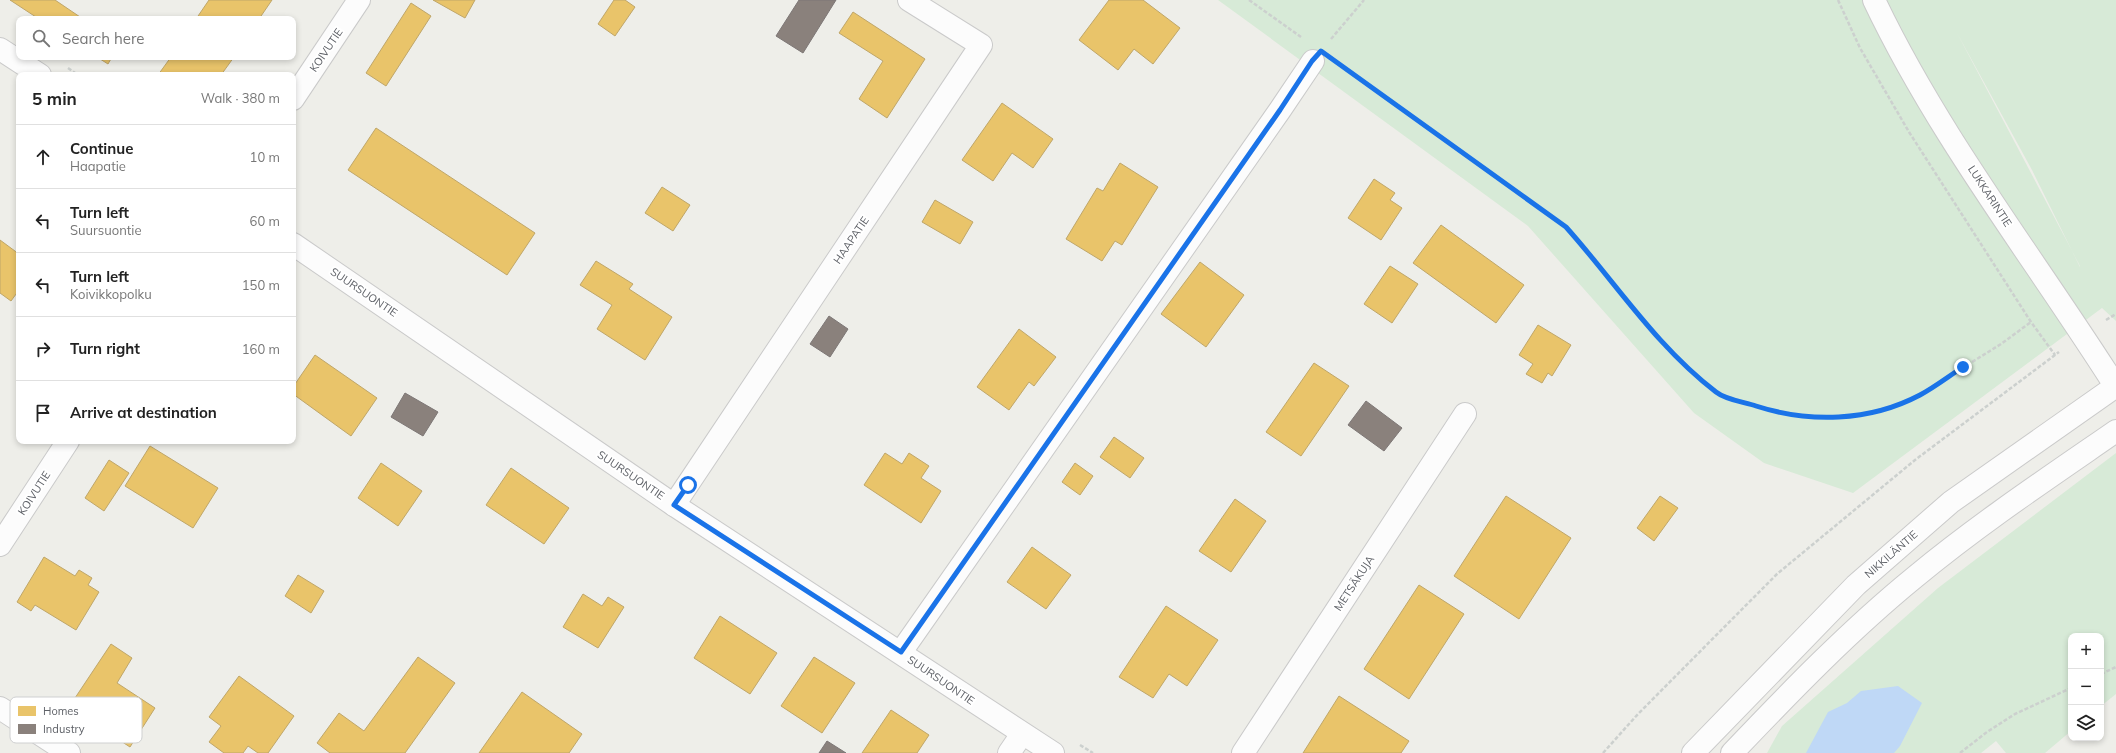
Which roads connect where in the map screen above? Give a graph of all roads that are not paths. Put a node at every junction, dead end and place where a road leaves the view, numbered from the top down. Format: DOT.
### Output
graph roads {
  1 [pos="359,0"];
  2 [pos="909,0"];
  3 [pos="1874,0"];
  4 [pos="0,49"];
  5 [pos="1317,56"];
  6 [pos="16,59"];
  7 [pos="17,60"];
  8 [pos="35,72"];
  9 [pos="296,94"];
  10 [pos="296,246"];
  11 [pos="2116,386"];
  12 [pos="1465,414"];
  13 [pos="2116,431"];
  14 [pos="66,444"];
  15 [pos="674,505"];
  16 [pos="0,545"];
  17 [pos="901,652"];
  18 [pos="0,708"];
  19 [pos="10,715"];
  20 [pos="1022,734"];
  21 [pos="54,743"];
  22 [pos="69,753"];
  23 [pos="1009,753"];
  24 [pos="1053,753"];
  25 [pos="1243,753"];
  26 [pos="1693,753"];
  27 [pos="1732,753"];
  1 -- 9 [label="street, KOIVUTIE"];
  2 -- 15 [label="street, HAAPATIE"];
  3 -- 11 [label="street, LUKKARINTIE"];
  4 -- 6 [label="street"];
  5 -- 17 [label="street"];
  7 -- 8 [label="street"];
  10 -- 15 [label="street, SUURSUONTIE"];
  11 -- 26 [label="street, NIKKILÄNTIE"];
  12 -- 25 [label="street, METSÄKUJA"];
  13 -- 27 [label="street"];
  14 -- 16 [label="street, KOIVUTIE"];
  15 -- 17 [label="street, SUURSUONTIE"];
  17 -- 20 [label="street, SUURSUONTIE"];
  18 -- 19 [label="street"];
  20 -- 23 [label="street"];
  20 -- 24 [label="street, SUURSUONTIE"];
  21 -- 22 [label="street"];
}
